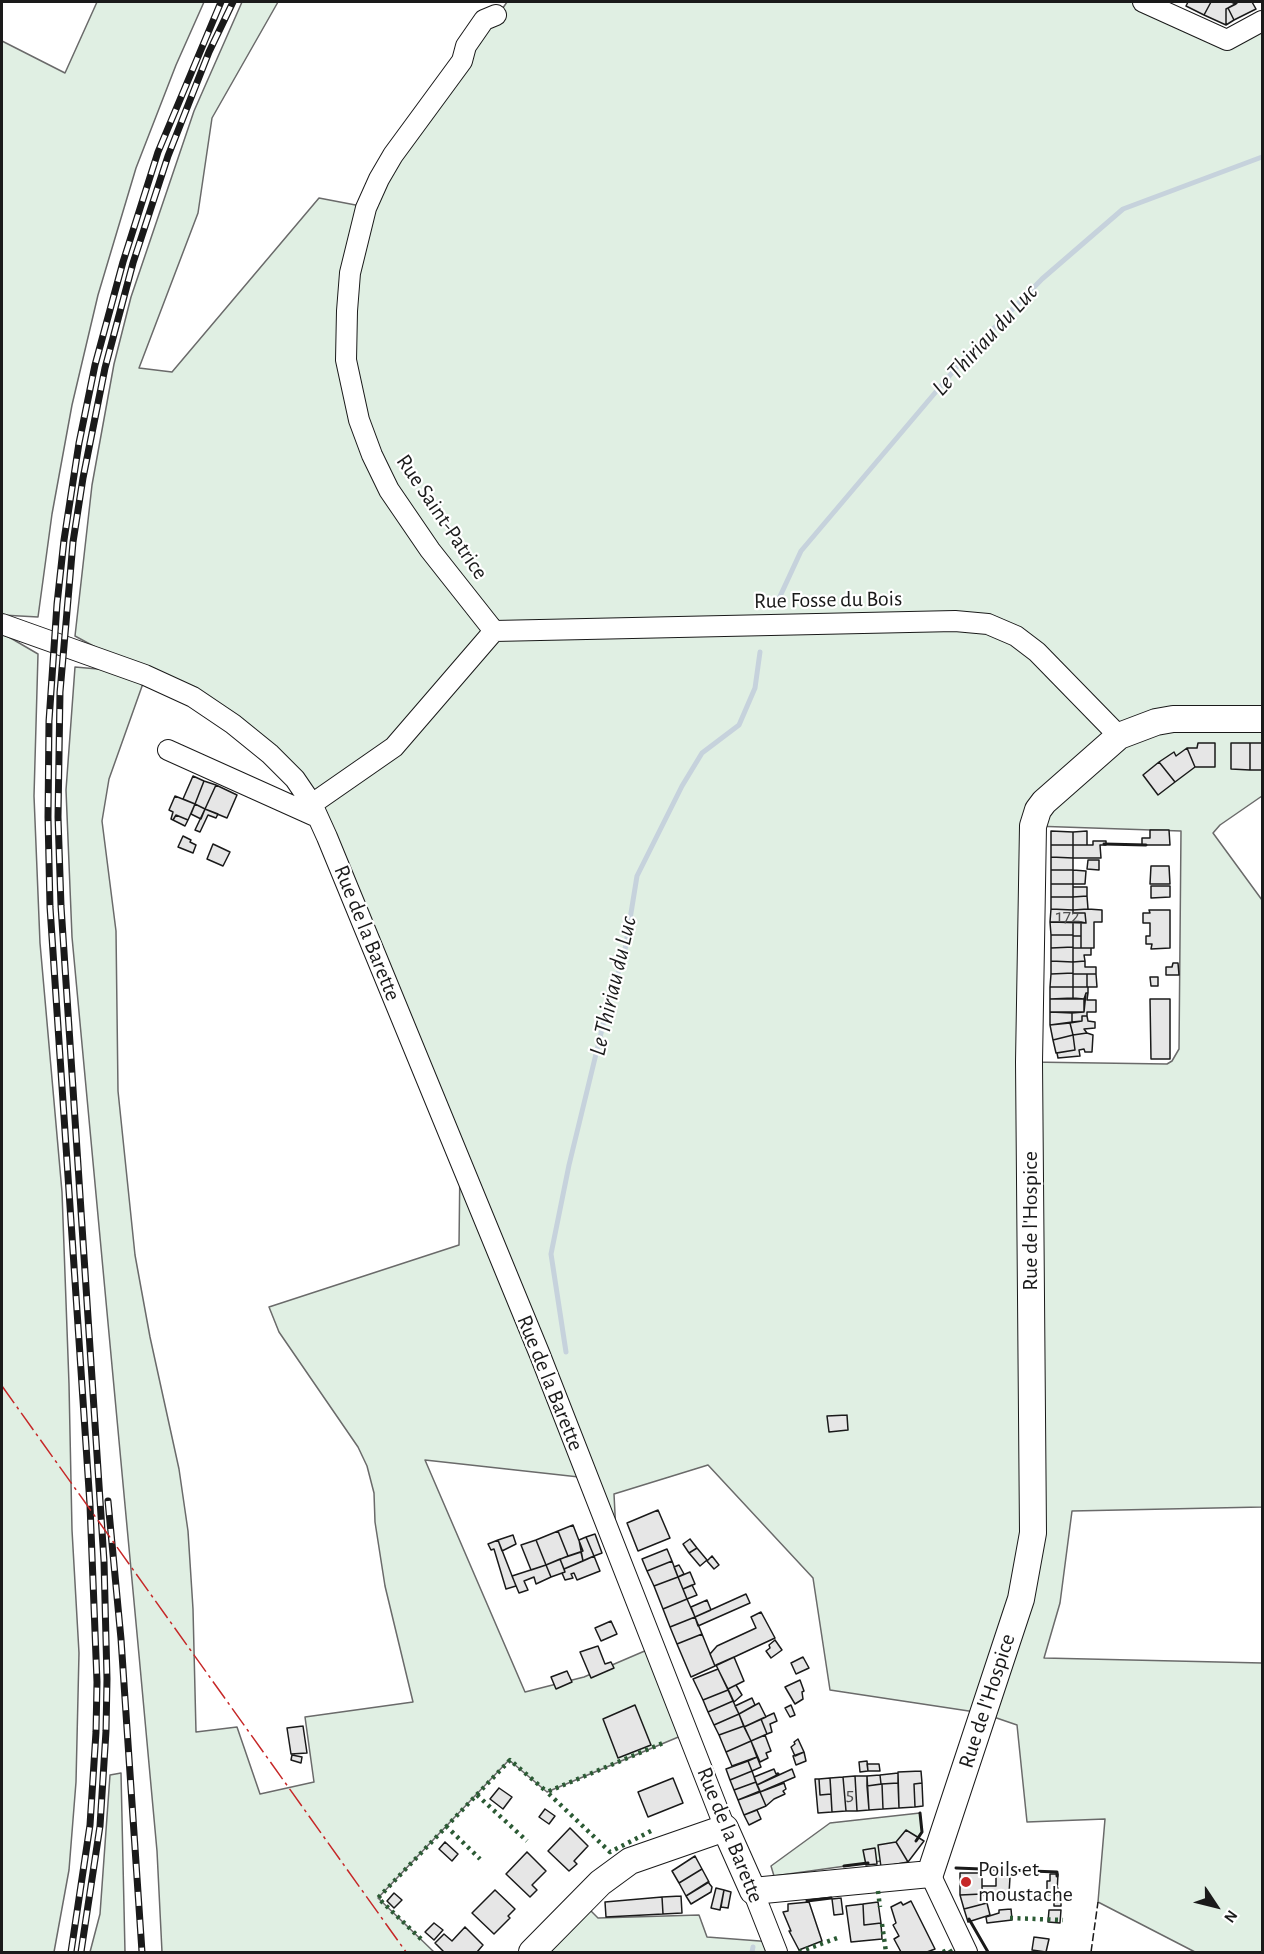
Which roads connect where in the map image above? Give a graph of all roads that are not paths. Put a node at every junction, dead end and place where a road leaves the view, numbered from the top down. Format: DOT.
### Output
graph roads {
  1 [pos="1143,2"];
  2 [pos="502,8"];
  3 [pos="1263,21"];
  4 [pos="2,624"];
  5 [pos="494,631"];
  6 [pos="1263,719"];
  7 [pos="1119,736"];
  8 [pos="168,750"];
  9 [pos="315,810"];
  10 [pos="725,1828"];
  11 [pos="930,1874"];
  12 [pos="753,1891"];
  13 [pos="532,1953"];
  14 [pos="777,1953"];
  15 [pos="967,1953"];
  1 -- 3 [label="street"];
  2 -- 5 [label="street, Rue Saint-Patrice"];
  4 -- 9 [label="street, Rue de la Barette"];
  5 -- 7 [label="street, Rue Fosse du Bois"];
  5 -- 9 [label="street"];
  6 -- 7 [label="main road, Rue de l'Hospice"];
  7 -- 11 [label="main road, Rue de l'Hospice"];
  8 -- 9 [label="street"];
  9 -- 10 [label="street, Rue de la Barette"];
  10 -- 12 [label="main road, Rue de la Barette"];
  10 -- 13 [label="main road"];
  11 -- 12 [label="main road"];
  11 -- 15 [label="street"];
  12 -- 14 [label="street, Rue de la Barette"];
}
